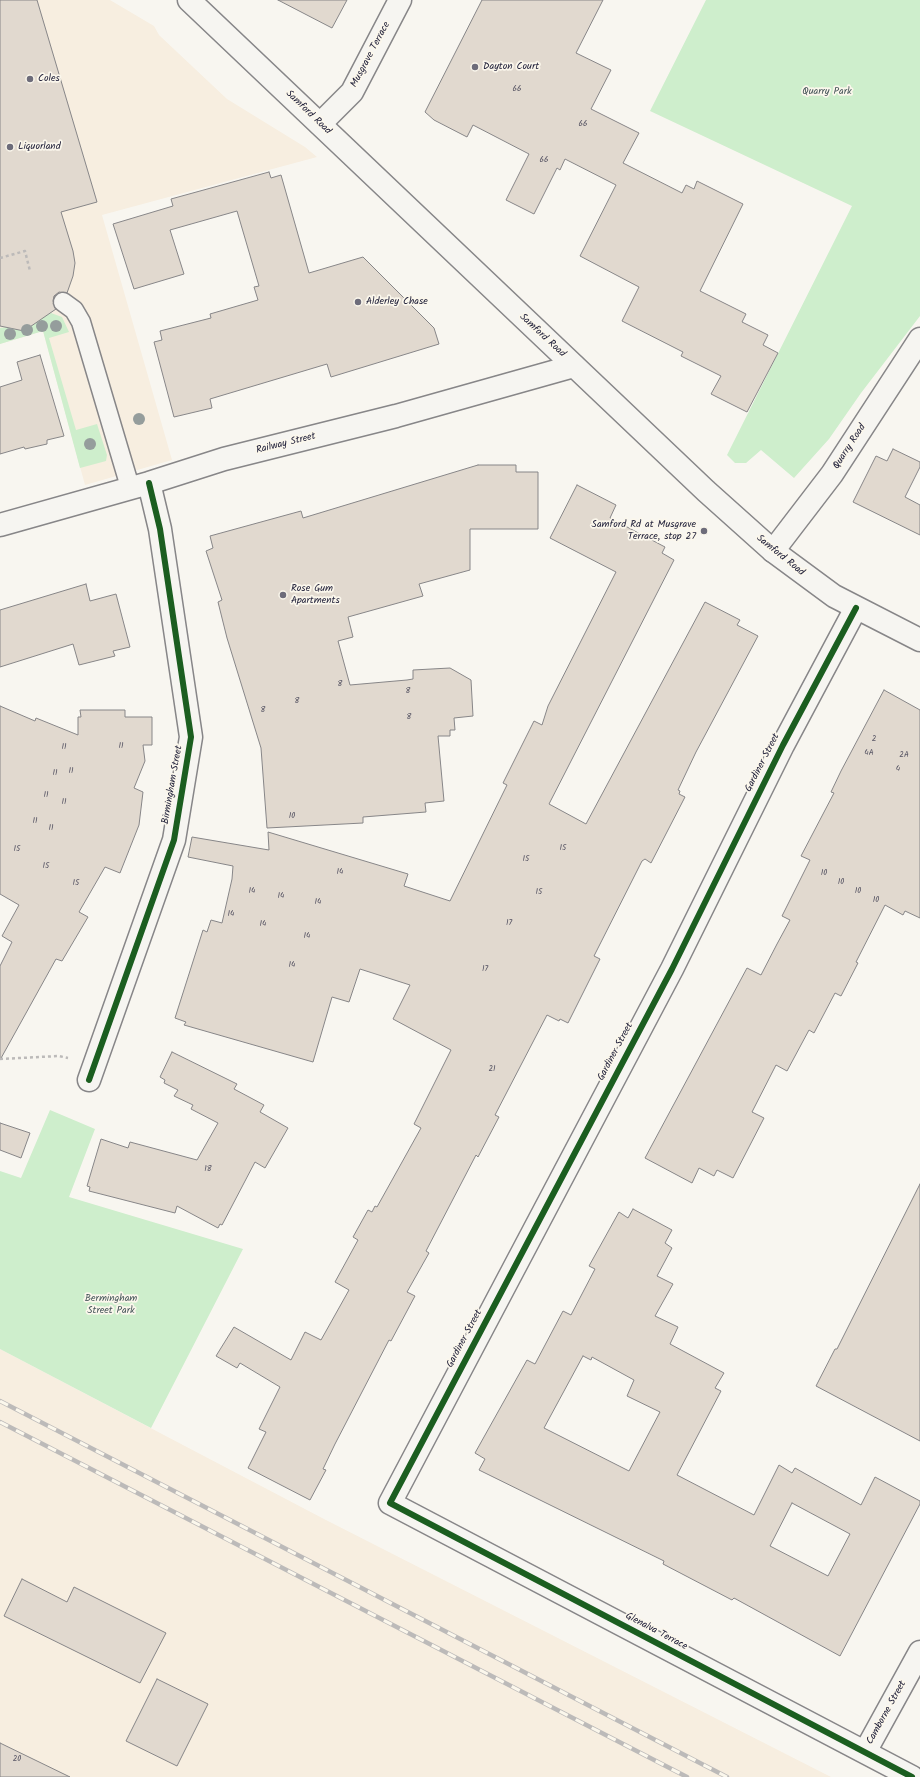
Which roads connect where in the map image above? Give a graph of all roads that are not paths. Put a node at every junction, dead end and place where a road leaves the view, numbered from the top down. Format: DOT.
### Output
graph roads {
  1 [pos="189,0"];
  2 [pos="400,0"];
  3 [pos="320,124"];
  4 [pos="63,302"];
  5 [pos="920,339"];
  6 [pos="574,366"];
  7 [pos="139,485"];
  8 [pos="0,525"];
  9 [pos="773,551"];
  10 [pos="856,608"];
  11 [pos="920,640"];
  12 [pos="91,1073"];
  13 [pos="390,1503"];
  14 [pos="920,1652"];
  15 [pos="865,1752"];
  16 [pos="912,1777"];
  1 -- 3 [label="street, Samford Road"];
  2 -- 3 [label="street, Musgrave Terrace"];
  3 -- 6 [label="street, Samford Road"];
  4 -- 7 [label="lane"];
  5 -- 9 [label="street, Quarry Road"];
  6 -- 7 [label="street, Railway Street"];
  6 -- 9 [label="street, Samford Road"];
  7 -- 8 [label="street, Railway Street"];
  7 -- 12 [label="street, Birmingham Street"];
  9 -- 10 [label="street, Samford Road"];
  10 -- 11 [label="street, Samford Road"];
  10 -- 13 [label="street, Gardiner Street"];
  13 -- 15 [label="street, Glenalva Terrace"];
  14 -- 15 [label="street, Camborne Street"];
  15 -- 16 [label="street, Glenalva Terrace"];
}
